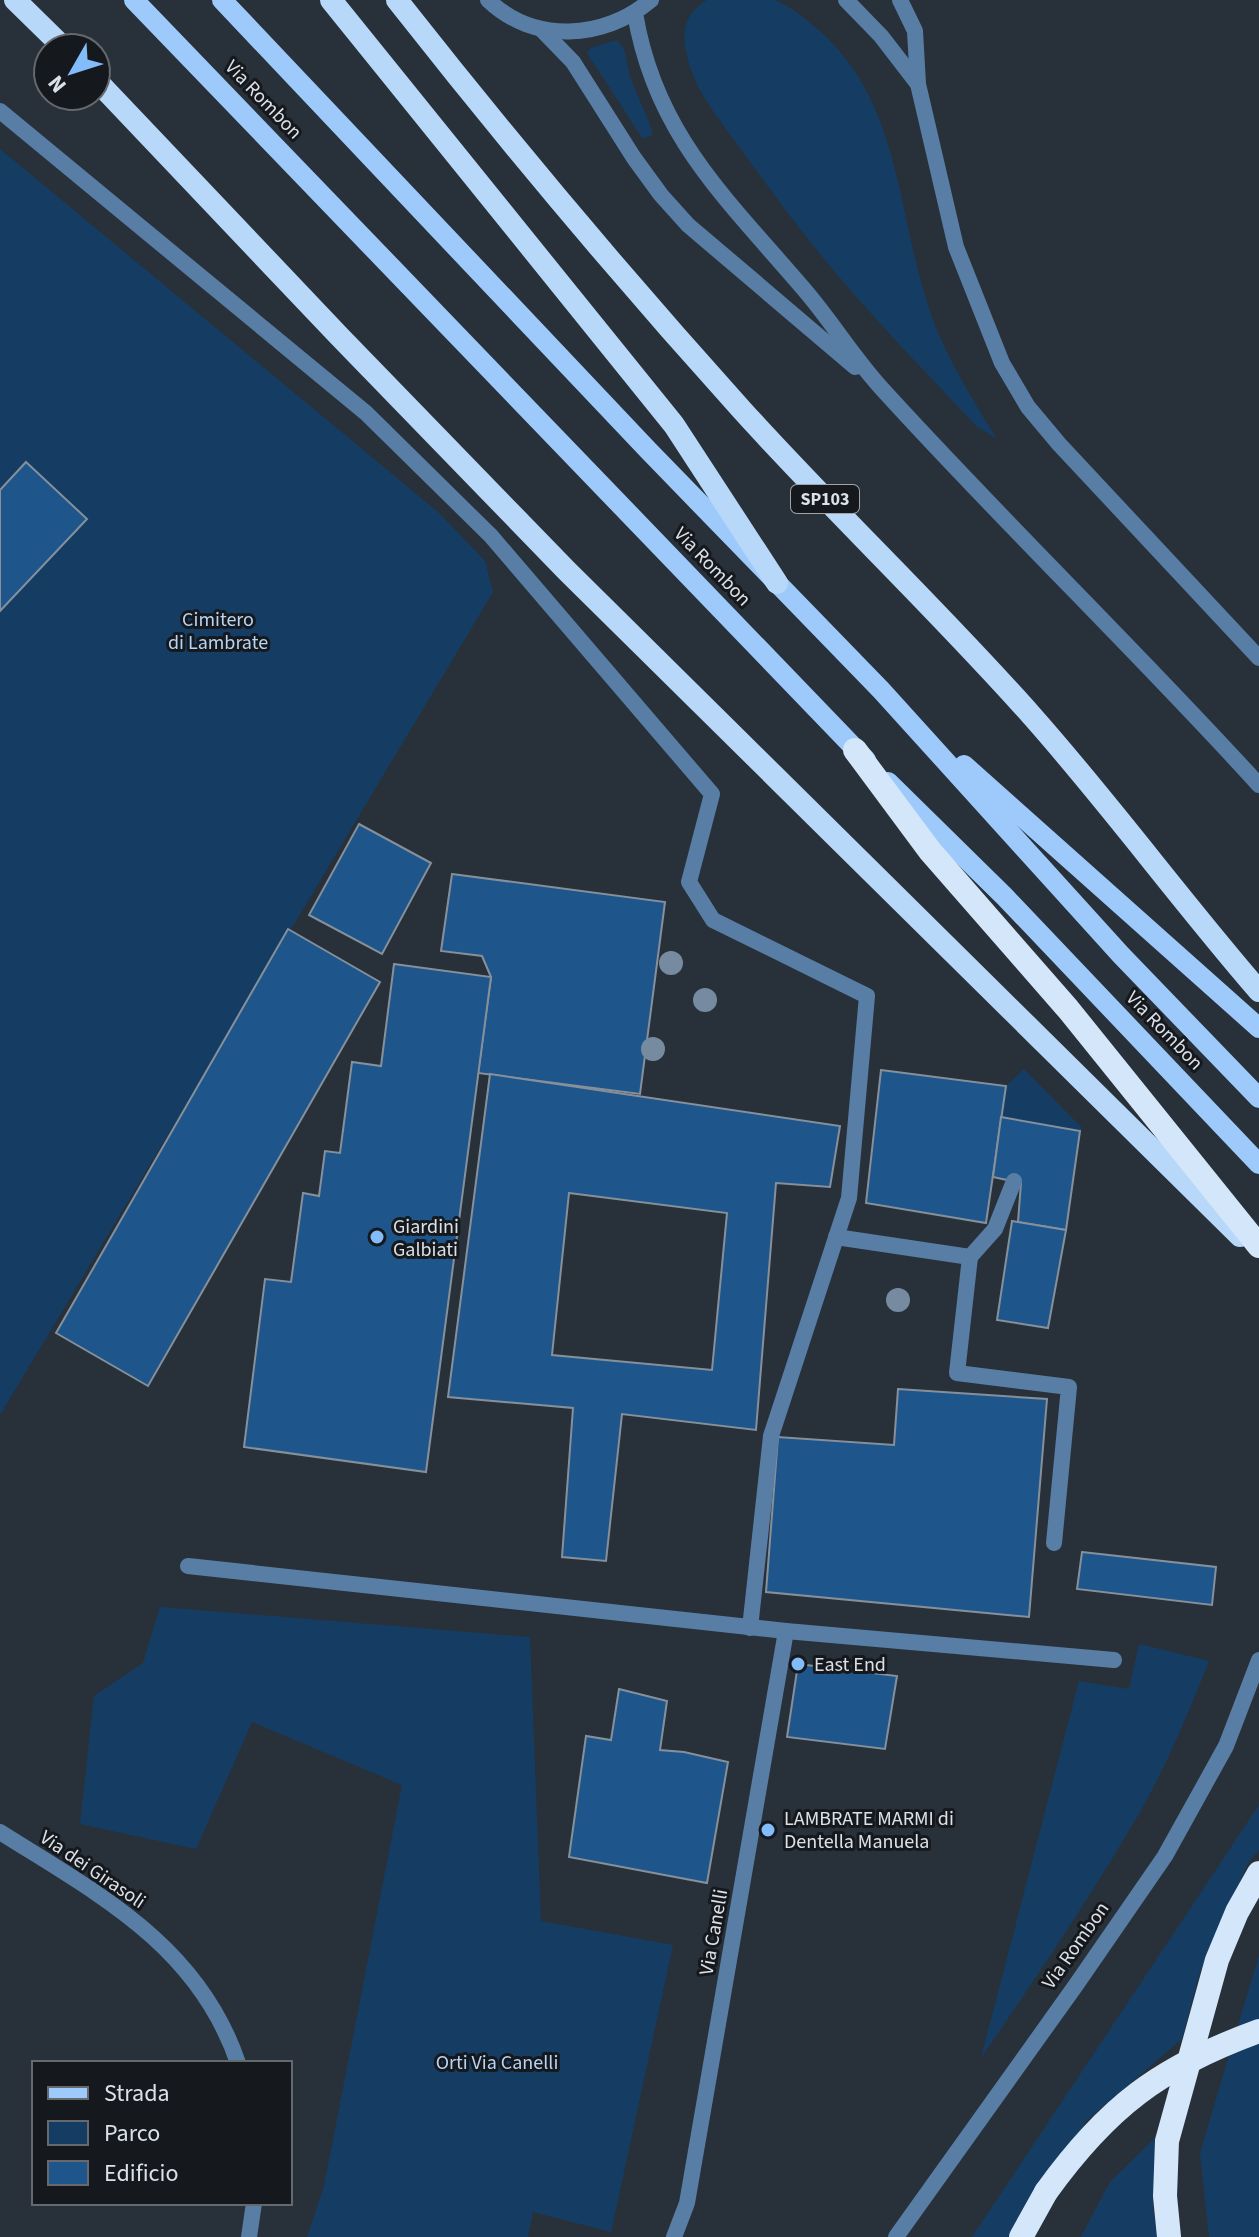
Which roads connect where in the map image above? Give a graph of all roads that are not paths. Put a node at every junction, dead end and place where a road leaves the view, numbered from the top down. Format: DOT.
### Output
graph roads {
  1 [pos="15,0"];
  2 [pos="134,0"];
  3 [pos="222,0"];
  4 [pos="331,0"];
  5 [pos="397,0"];
  6 [pos="488,0"];
  7 [pos="651,0"];
  8 [pos="846,0"];
  9 [pos="900,0"];
  10 [pos="635,13"];
  11 [pos="541,29"];
  12 [pos="48,32"];
  13 [pos="918,84"];
  14 [pos="112,97"];
  15 [pos="0,111"];
  16 [pos="881,388"];
  17 [pos="777,583"];
  18 [pos="1259,658"];
  19 [pos="881,690"];
  20 [pos="855,750"];
  21 [pos="1259,785"];
  22 [pos="1259,991"];
  23 [pos="1259,1028"];
  24 [pos="1259,1098"];
  25 [pos="1259,1164"];
  26 [pos="1014,1181"];
  27 [pos="836,1237"];
  28 [pos="1259,1246"];
  29 [pos="1259,1255"];
  30 [pos="970,1257"];
  31 [pos="1054,1543"];
  32 [pos="188,1566"];
  33 [pos="750,1628"];
  34 [pos="786,1631"];
  35 [pos="1114,1660"];
  36 [pos="1259,1660"];
  37 [pos="0,1832"];
  38 [pos="1259,1873"];
  39 [pos="1259,2031"];
  40 [pos="237,2061"];
  41 [pos="254,2205"];
  42 [pos="249,2237"];
  43 [pos="674,2237"];
  44 [pos="896,2237"];
  45 [pos="1021,2237"];
  46 [pos="1169,2237"];
  1 -- 12 [label="highway"];
  2 -- 20 [label="main road, Via Rombon"];
  3 -- 17 [label="main road, Via Rombon"];
  4 -- 17 [label="highway"];
  5 -- 22 [label="highway, SP103"];
  6 -- 11 [label="street"];
  7 -- 10 [label="street"];
  8 -- 13 [label="street"];
  9 -- 13 [label="street"];
  10 -- 11 [label="street"];
  10 -- 16 [label="street"];
  11 -- 16 [label="street"];
  13 -- 18 [label="street"];
  14 -- 29 [label="highway"];
  15 -- 27 [label="street"];
  16 -- 21 [label="street"];
  17 -- 19 [label="main road, Via Rombon"];
  19 -- 23 [label="main road"];
  19 -- 24 [label="main road, Via Rombon"];
  20 -- 25 [label="main road, Via Rombon"];
  20 -- 28 [label="highway"];
  26 -- 30 [label="street"];
  27 -- 30 [label="street"];
  27 -- 33 [label="street"];
  30 -- 31 [label="street"];
  32 -- 33 [label="street"];
  33 -- 34 [label="street"];
  34 -- 35 [label="street"];
  34 -- 43 [label="street, Via Canelli"];
  36 -- 44 [label="street, Via Rombon"];
  37 -- 40 [label="street, Via dei Girasoli"];
  38 -- 46 [label="highway"];
  39 -- 45 [label="highway, bridge"];
  41 -- 42 [label="street"];
}
